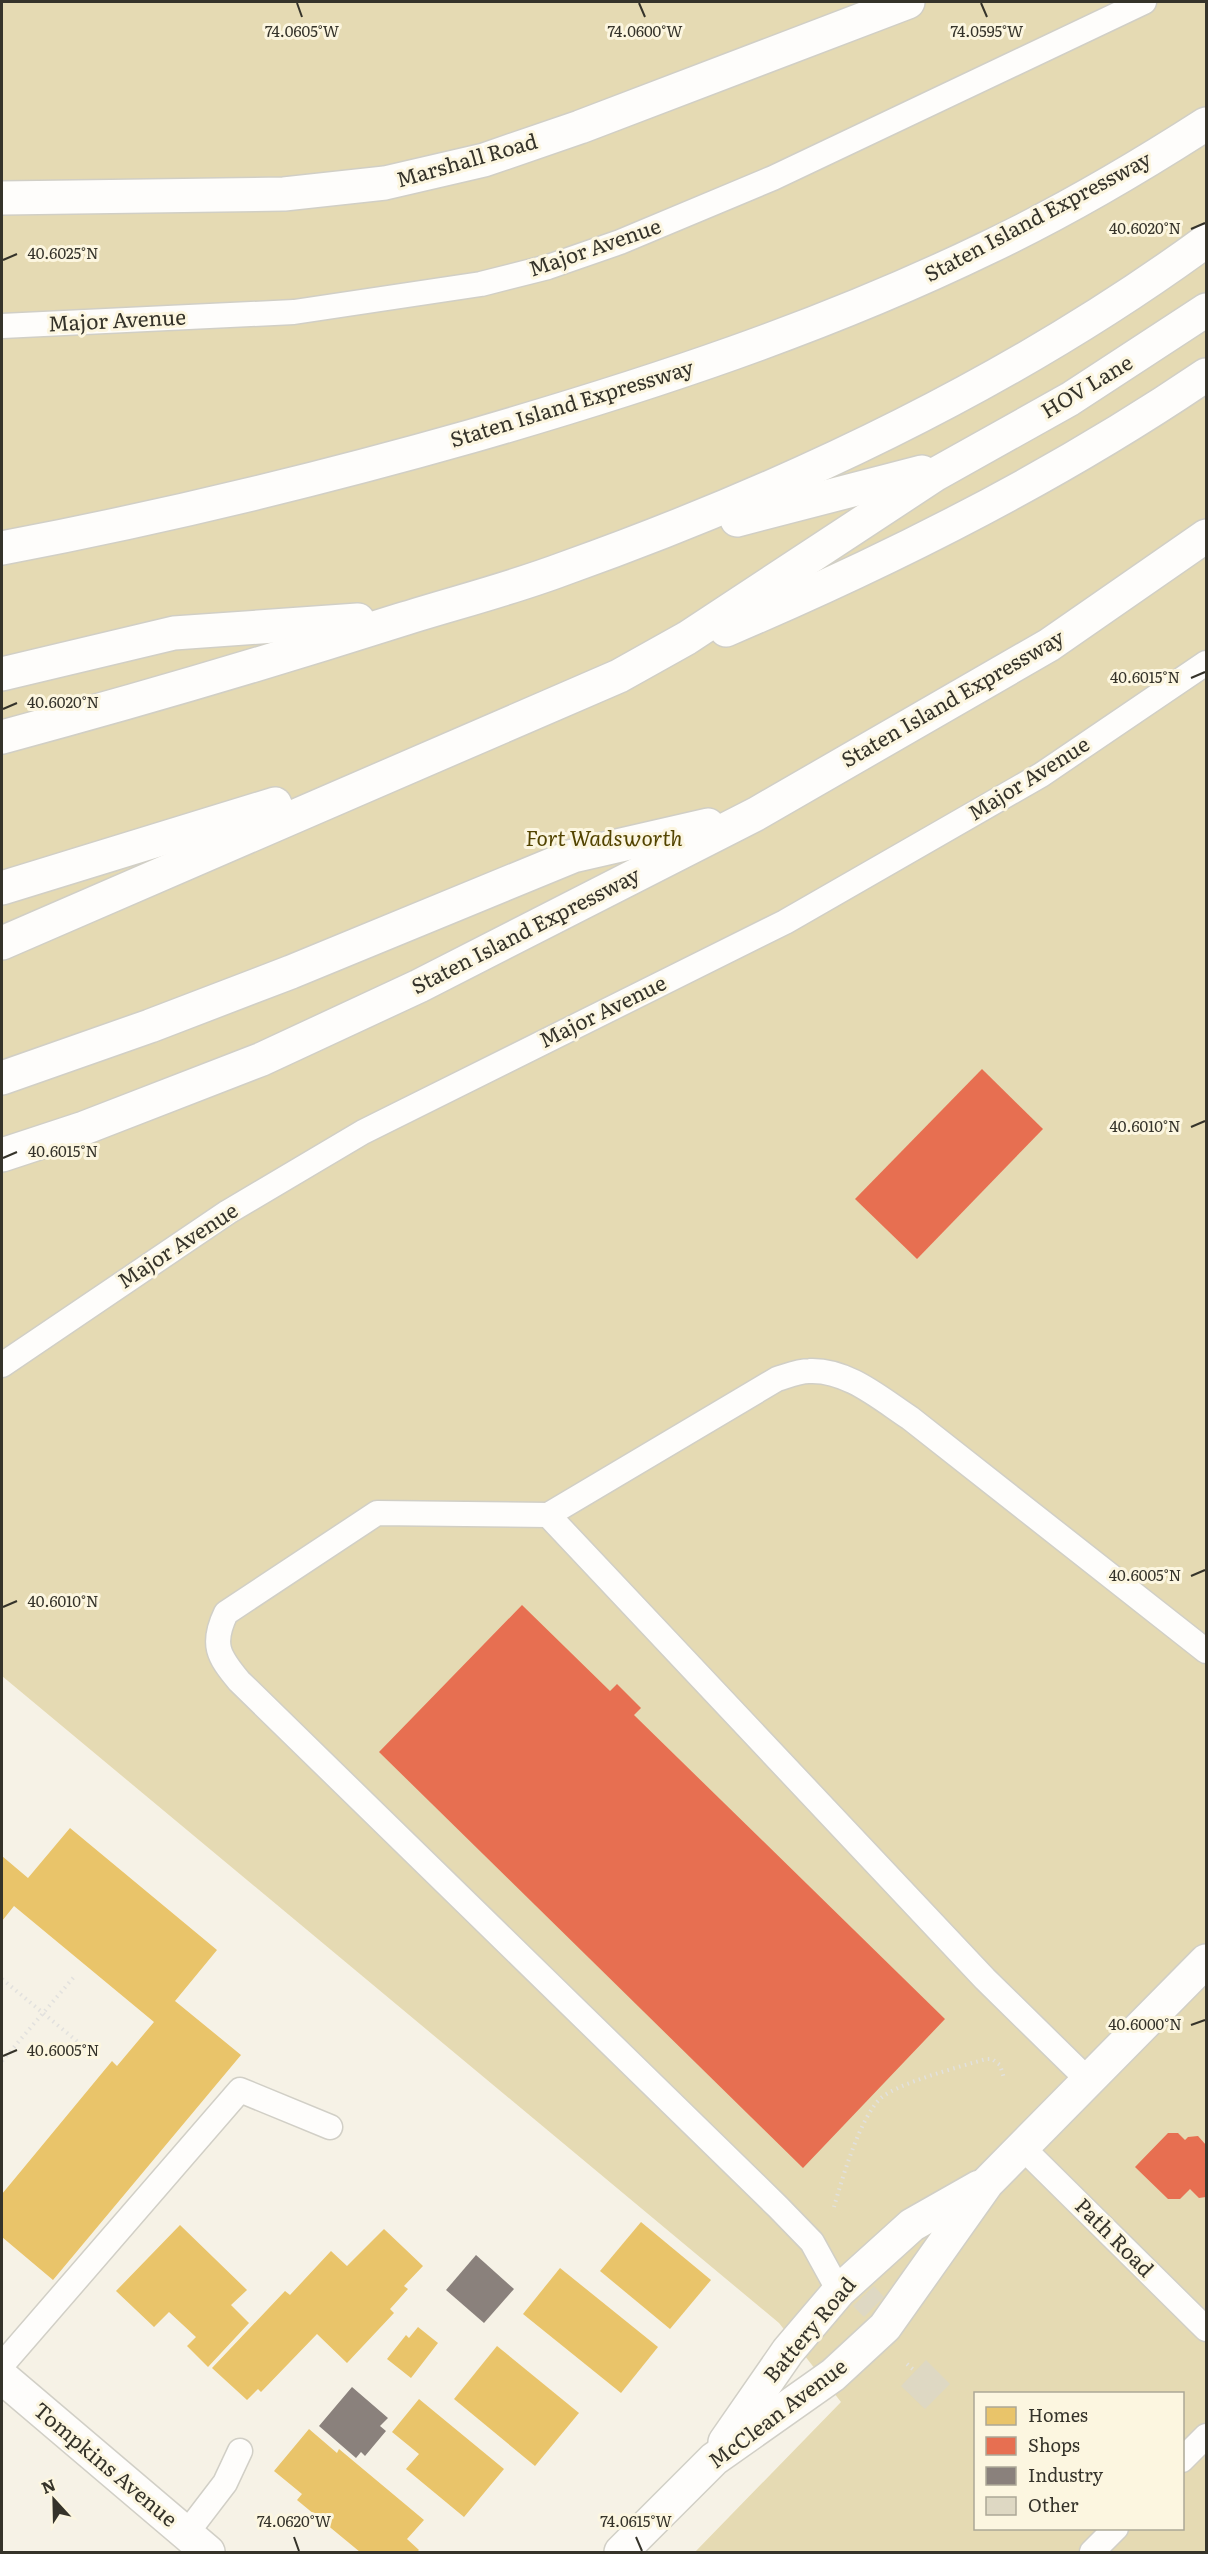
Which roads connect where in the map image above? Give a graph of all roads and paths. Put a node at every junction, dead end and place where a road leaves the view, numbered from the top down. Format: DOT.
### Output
graph roads {
  1 [pos="908,2"];
  2 [pos="1144,2"];
  3 [pos="1206,124"];
  4 [pos="2,198"];
  5 [pos="1204,242"];
  6 [pos="1206,310"];
  7 [pos="2,326"];
  8 [pos="1206,375"];
  9 [pos="964,458"];
  10 [pos="1206,536"];
  11 [pos="2,548"];
  12 [pos="562,570"];
  13 [pos="411,617"];
  14 [pos="1206,663"];
  15 [pos="2,674"];
  16 [pos="619,676"];
  17 [pos="2,737"];
  18 [pos="756,814"];
  19 [pos="2,888"];
  20 [pos="2,943"];
  21 [pos="2,1078"];
  22 [pos="2,1155"];
  23 [pos="2,1365"];
  24 [pos="548,1515"];
  25 [pos="1206,1651"];
  26 [pos="1206,1961"];
  27 [pos="74,1977"];
  28 [pos="2,1979"];
  29 [pos="44,2012"];
  30 [pos="84,2046"];
  31 [pos="2,2061"];
  32 [pos="1004,2078"];
  33 [pos="1088,2080"];
  34 [pos="330,2127"];
  35 [pos="1022,2147"];
  36 [pos="987,2183"];
  37 [pos="832,2215"];
  38 [pos="839,2290"];
  39 [pos="885,2327"];
  40 [pos="1206,2329"];
  41 [pos="2,2365"];
  42 [pos="2,2377"];
  43 [pos="1206,2436"];
  44 [pos="240,2451"];
  45 [pos="1184,2458"];
  46 [pos="714,2459"];
  47 [pos="1115,2530"];
  48 [pos="197,2543"];
  49 [pos="621,2553"];
  50 [pos="1092,2553"];
  1 -- 4 [label="main road, Marshall Road"];
  2 -- 7 [label="lane, Major Avenue"];
  3 -- 11 [label="main road, Staten Island Expressway"];
  5 -- 12 [label="main road"];
  6 -- 9 [label="main road, HOV Lane"];
  8 -- 16 [label="main road"];
  9 -- 12 [label="main road"];
  9 -- 16 [label="main road"];
  10 -- 18 [label="main road, Staten Island Expressway"];
  12 -- 13 [label="main road"];
  13 -- 15 [label="main road"];
  13 -- 17 [label="main road"];
  14 -- 23 [label="lane, Major Avenue"];
  16 -- 19 [label="main road"];
  16 -- 20 [label="main road"];
  18 -- 21 [label="main road"];
  18 -- 22 [label="main road, Staten Island Expressway"];
  24 -- 25 [label="lane"];
  24 -- 33 [label="lane"];
  24 -- 38 [label="lane"];
  26 -- 33 [label="main road, Battery Road"];
  27 -- 29 [label="path"];
  28 -- 29 [label="path"];
  29 -- 30 [label="path"];
  29 -- 31 [label="path"];
  32 -- 37 [label="path"];
  33 -- 35 [label="main road, Battery Road"];
  34 -- 41 [label="lane"];
  35 -- 36 [label="main road, Battery Road"];
  35 -- 40 [label="lane, Path Road"];
  36 -- 38 [label="main road, Battery Road"];
  36 -- 39 [label="main road, Battery Road"];
  38 -- 46 [label="main road, Battery Road"];
  39 -- 46 [label="main road, McClean Avenue"];
  42 -- 48 [label="main road, Tompkins Avenue"];
  43 -- 45 [label="lane"];
  44 -- 48 [label="lane"];
  46 -- 49 [label="main road, McClean Avenue"];
  47 -- 50 [label="lane"];
}
